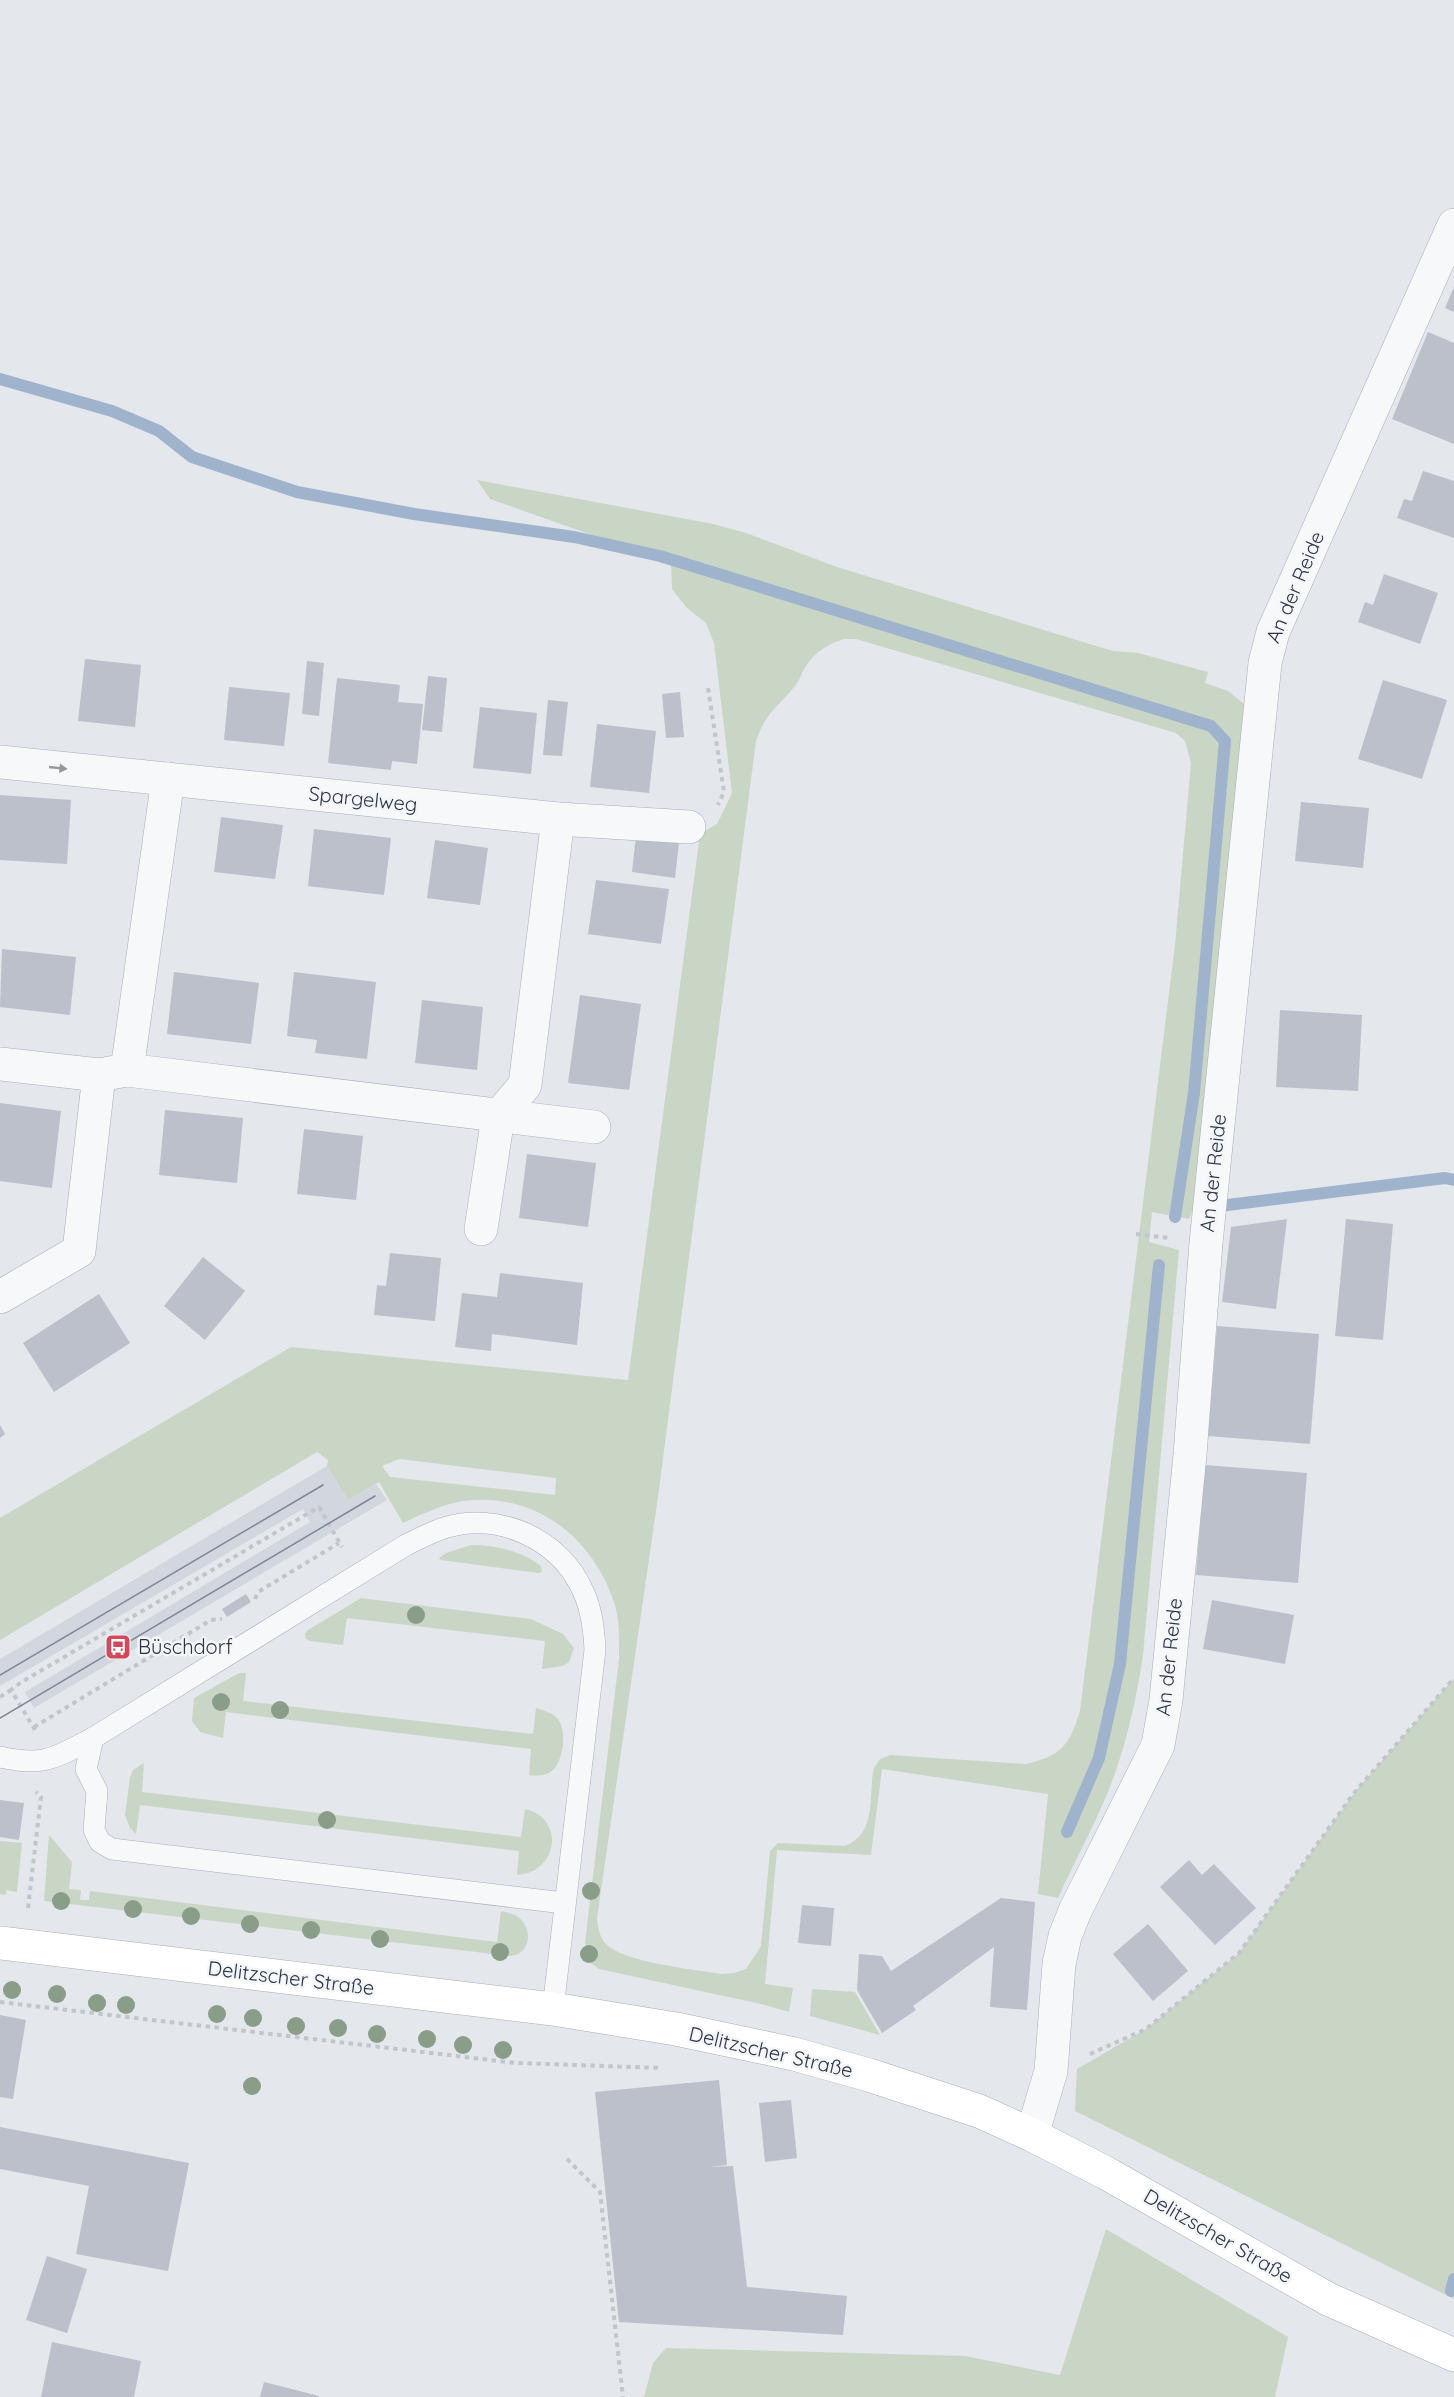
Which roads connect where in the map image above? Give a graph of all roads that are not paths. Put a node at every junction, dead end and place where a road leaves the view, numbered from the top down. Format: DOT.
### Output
graph roads {
  1 [pos="1454,225"];
  2 [pos="0,762"];
  3 [pos="168,779"];
  4 [pos="558,819"];
  5 [pos="689,827"];
  6 [pos="0,1064"];
  7 [pos="113,1073"];
  8 [pos="498,1117"];
  9 [pos="594,1127"];
  10 [pos="480,1229"];
  11 [pos="0,1297"];
  12 [pos="93,1738"];
  13 [pos="0,1757"];
  14 [pos="53,1759"];
  15 [pos="86,1768"];
  16 [pos="564,1903"];
  17 [pos="9,1943"];
  18 [pos="553,2009"];
  19 [pos="1032,2135"];
  20 [pos="1454,2355"];
  1 -- 19 [label="street, An der Reide"];
  2 -- 3 [label="street, Spargelweg, one-way"];
  3 -- 4 [label="street, Spargelweg"];
  3 -- 7 [label="street"];
  4 -- 5 [label="street, Spargelweg"];
  4 -- 8 [label="street"];
  6 -- 7 [label="street"];
  7 -- 8 [label="street"];
  7 -- 11 [label="street"];
  8 -- 9 [label="street"];
  8 -- 10 [label="street"];
  12 -- 14 [label="lane"];
  12 -- 15 [label="lane"];
  12 -- 16 [label="lane"];
  13 -- 14 [label="lane"];
  14 -- 15 [label="lane"];
  15 -- 16 [label="lane"];
  16 -- 18 [label="lane"];
  17 -- 18 [label="main road, Delitzscher Straße"];
  18 -- 19 [label="main road, Delitzscher Straße"];
  19 -- 20 [label="main road, Delitzscher Straße"];
}
